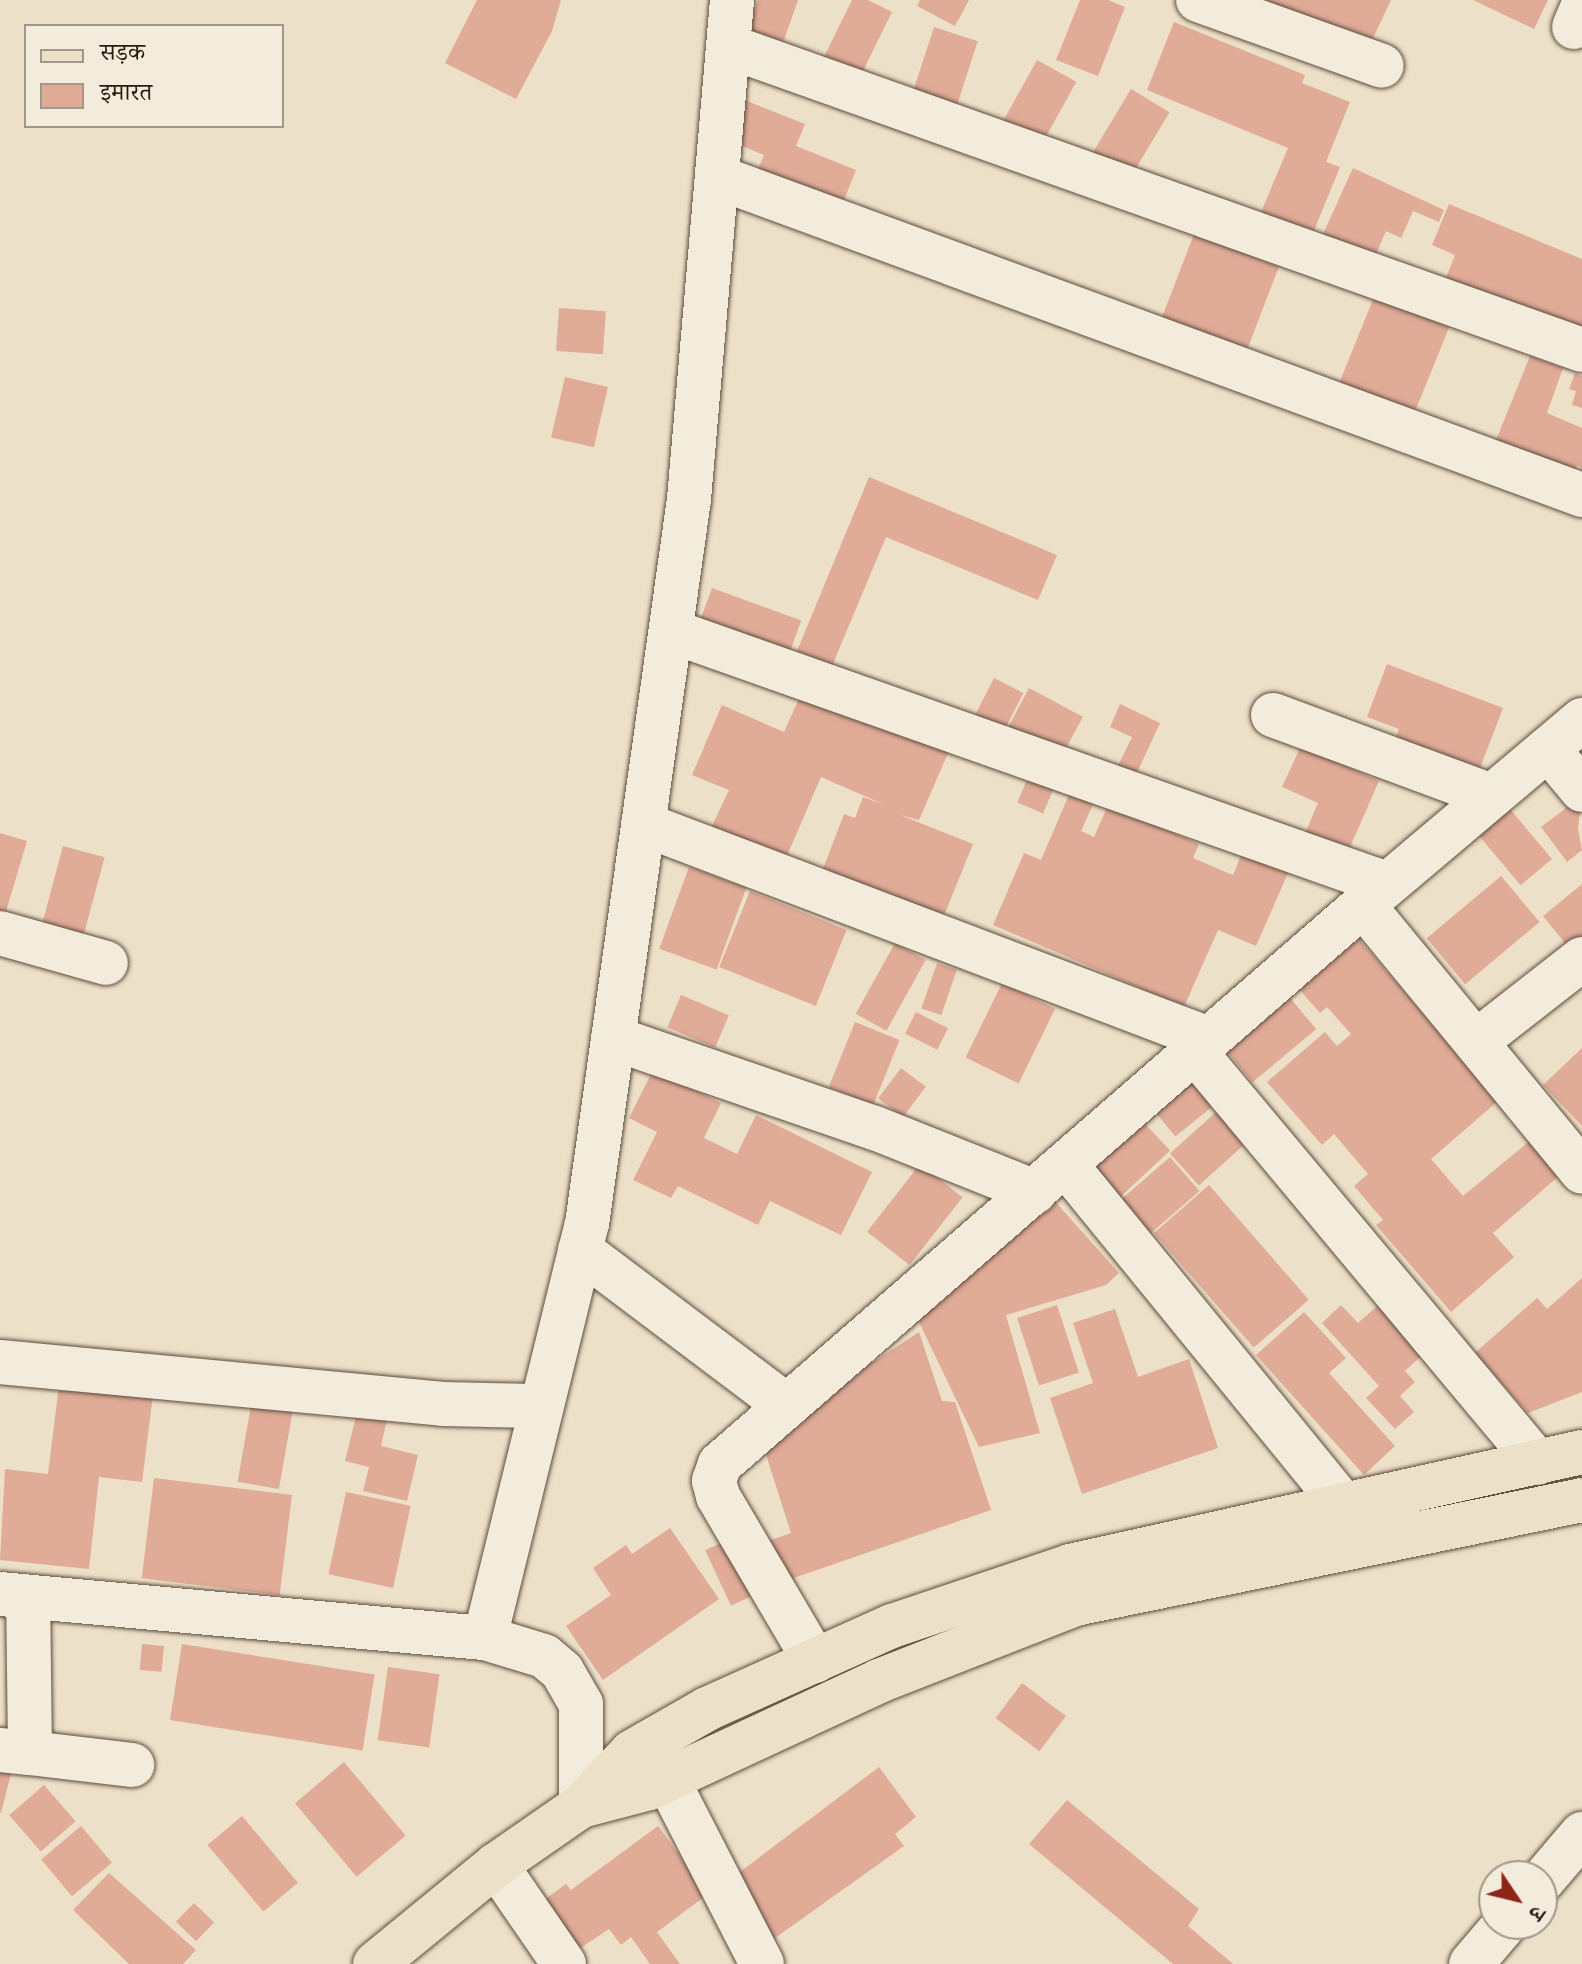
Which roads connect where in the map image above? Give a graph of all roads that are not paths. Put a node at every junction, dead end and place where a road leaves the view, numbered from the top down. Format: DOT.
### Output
graph roads {
  1 [pos="732,0"];
  2 [pos="1198,0"];
  3 [pos="728,46"];
  4 [pos="1382,66"];
  5 [pos="717,177"];
  6 [pos="1582,350"];
  7 [pos="1582,495"];
  8 [pos="671,631"];
  9 [pos="1273,715"];
  10 [pos="1582,720"];
  11 [pos="1548,749"];
  12 [pos="1582,790"];
  13 [pos="1492,796"];
  14 [pos="643,824"];
  15 [pos="1375,895"];
  16 [pos="0,933"];
  17 [pos="1582,959"];
  18 [pos="106,963"];
  19 [pos="613,1038"];
  20 [pos="1477,1041"];
  21 [pos="1202,1046"];
  22 [pos="1582,1172"];
  23 [pos="1050,1178"];
  24 [pos="580,1250"];
  25 [pos="0,1362"];
  26 [pos="539,1406"];
  27 [pos="787,1406"];
  28 [pos="1582,1452"];
  29 [pos="1538,1463"];
  30 [pos="1582,1500"];
  31 [pos="1344,1506"];
  32 [pos="14,1596"];
  33 [pos="485,1638"];
  34 [pos="815,1661"];
  35 [pos="15,1752"];
  36 [pos="132,1765"];
  37 [pos="667,1779"];
  38 [pos="581,1806"];
  39 [pos="1581,1837"];
  40 [pos="1558,1863"];
  41 [pos="496,1865"];
  42 [pos="1491,1940"];
  43 [pos="375,1964"];
  44 [pos="564,1964"];
  45 [pos="762,1964"];
  46 [pos="1471,1964"];
  1 -- 3 [label="street"];
  2 -- 4 [label="street"];
  3 -- 5 [label="street"];
  3 -- 6 [label="street"];
  5 -- 7 [label="street"];
  5 -- 8 [label="street"];
  8 -- 14 [label="street"];
  8 -- 15 [label="street"];
  9 -- 13 [label="street"];
  10 -- 11 [label="street"];
  11 -- 12 [label="street"];
  11 -- 13 [label="street"];
  13 -- 15 [label="street"];
  14 -- 19 [label="street"];
  14 -- 21 [label="street"];
  15 -- 20 [label="street"];
  15 -- 21 [label="street"];
  16 -- 18 [label="street"];
  17 -- 20 [label="street"];
  19 -- 23 [label="street"];
  19 -- 24 [label="street"];
  20 -- 22 [label="street"];
  21 -- 23 [label="street"];
  21 -- 29 [label="street"];
  23 -- 27 [label="street"];
  23 -- 31 [label="street"];
  24 -- 26 [label="street"];
  24 -- 27 [label="street"];
  25 -- 26 [label="street"];
  26 -- 33 [label="street"];
  27 -- 34 [label="street"];
  28 -- 29 [label="main road"];
  29 -- 31 [label="main road"];
  30 -- 37 [label="main road"];
  31 -- 34 [label="main road"];
  32 -- 33 [label="street"];
  32 -- 35 [label="street"];
  33 -- 38 [label="street"];
  34 -- 38 [label="main road"];
  35 -- 36 [label="street"];
  37 -- 38 [label="main road"];
  37 -- 45 [label="street"];
  38 -- 41 [label="main road"];
  39 -- 40 [label="street"];
  41 -- 43 [label="main road"];
  41 -- 44 [label="street"];
  42 -- 46 [label="street"];
}
